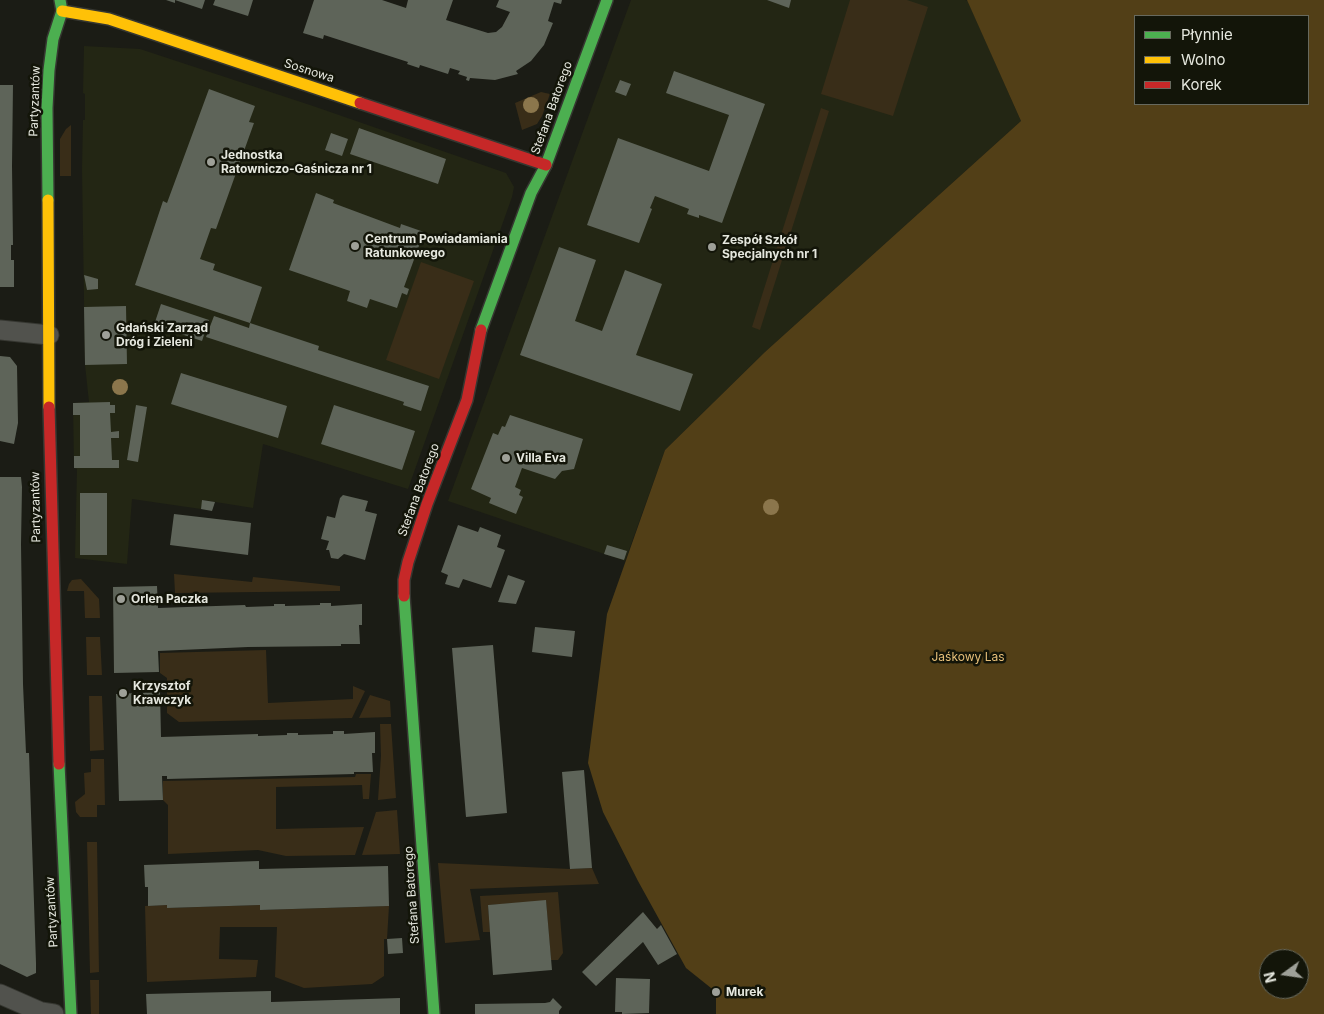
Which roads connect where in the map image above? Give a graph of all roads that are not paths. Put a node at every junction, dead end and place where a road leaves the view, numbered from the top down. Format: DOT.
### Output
graph roads {
  1 [pos="607,0"];
  2 [pos="61,5"];
  3 [pos="546,165"];
  4 [pos="0,330"];
  5 [pos="49,335"];
  6 [pos="0,994"];
  7 [pos="54,1014"];
  8 [pos="71,1014"];
  9 [pos="434,1014"];
  1 -- 3 [label="street, Stefana Batorego"];
  2 -- 3 [label="street, Sosnowa"];
  2 -- 5 [label="street, Partyzantów"];
  3 -- 9 [label="street, Stefana Batorego"];
  4 -- 5 [label="street"];
  5 -- 8 [label="street, Partyzantów"];
  6 -- 7 [label="street"];
}
